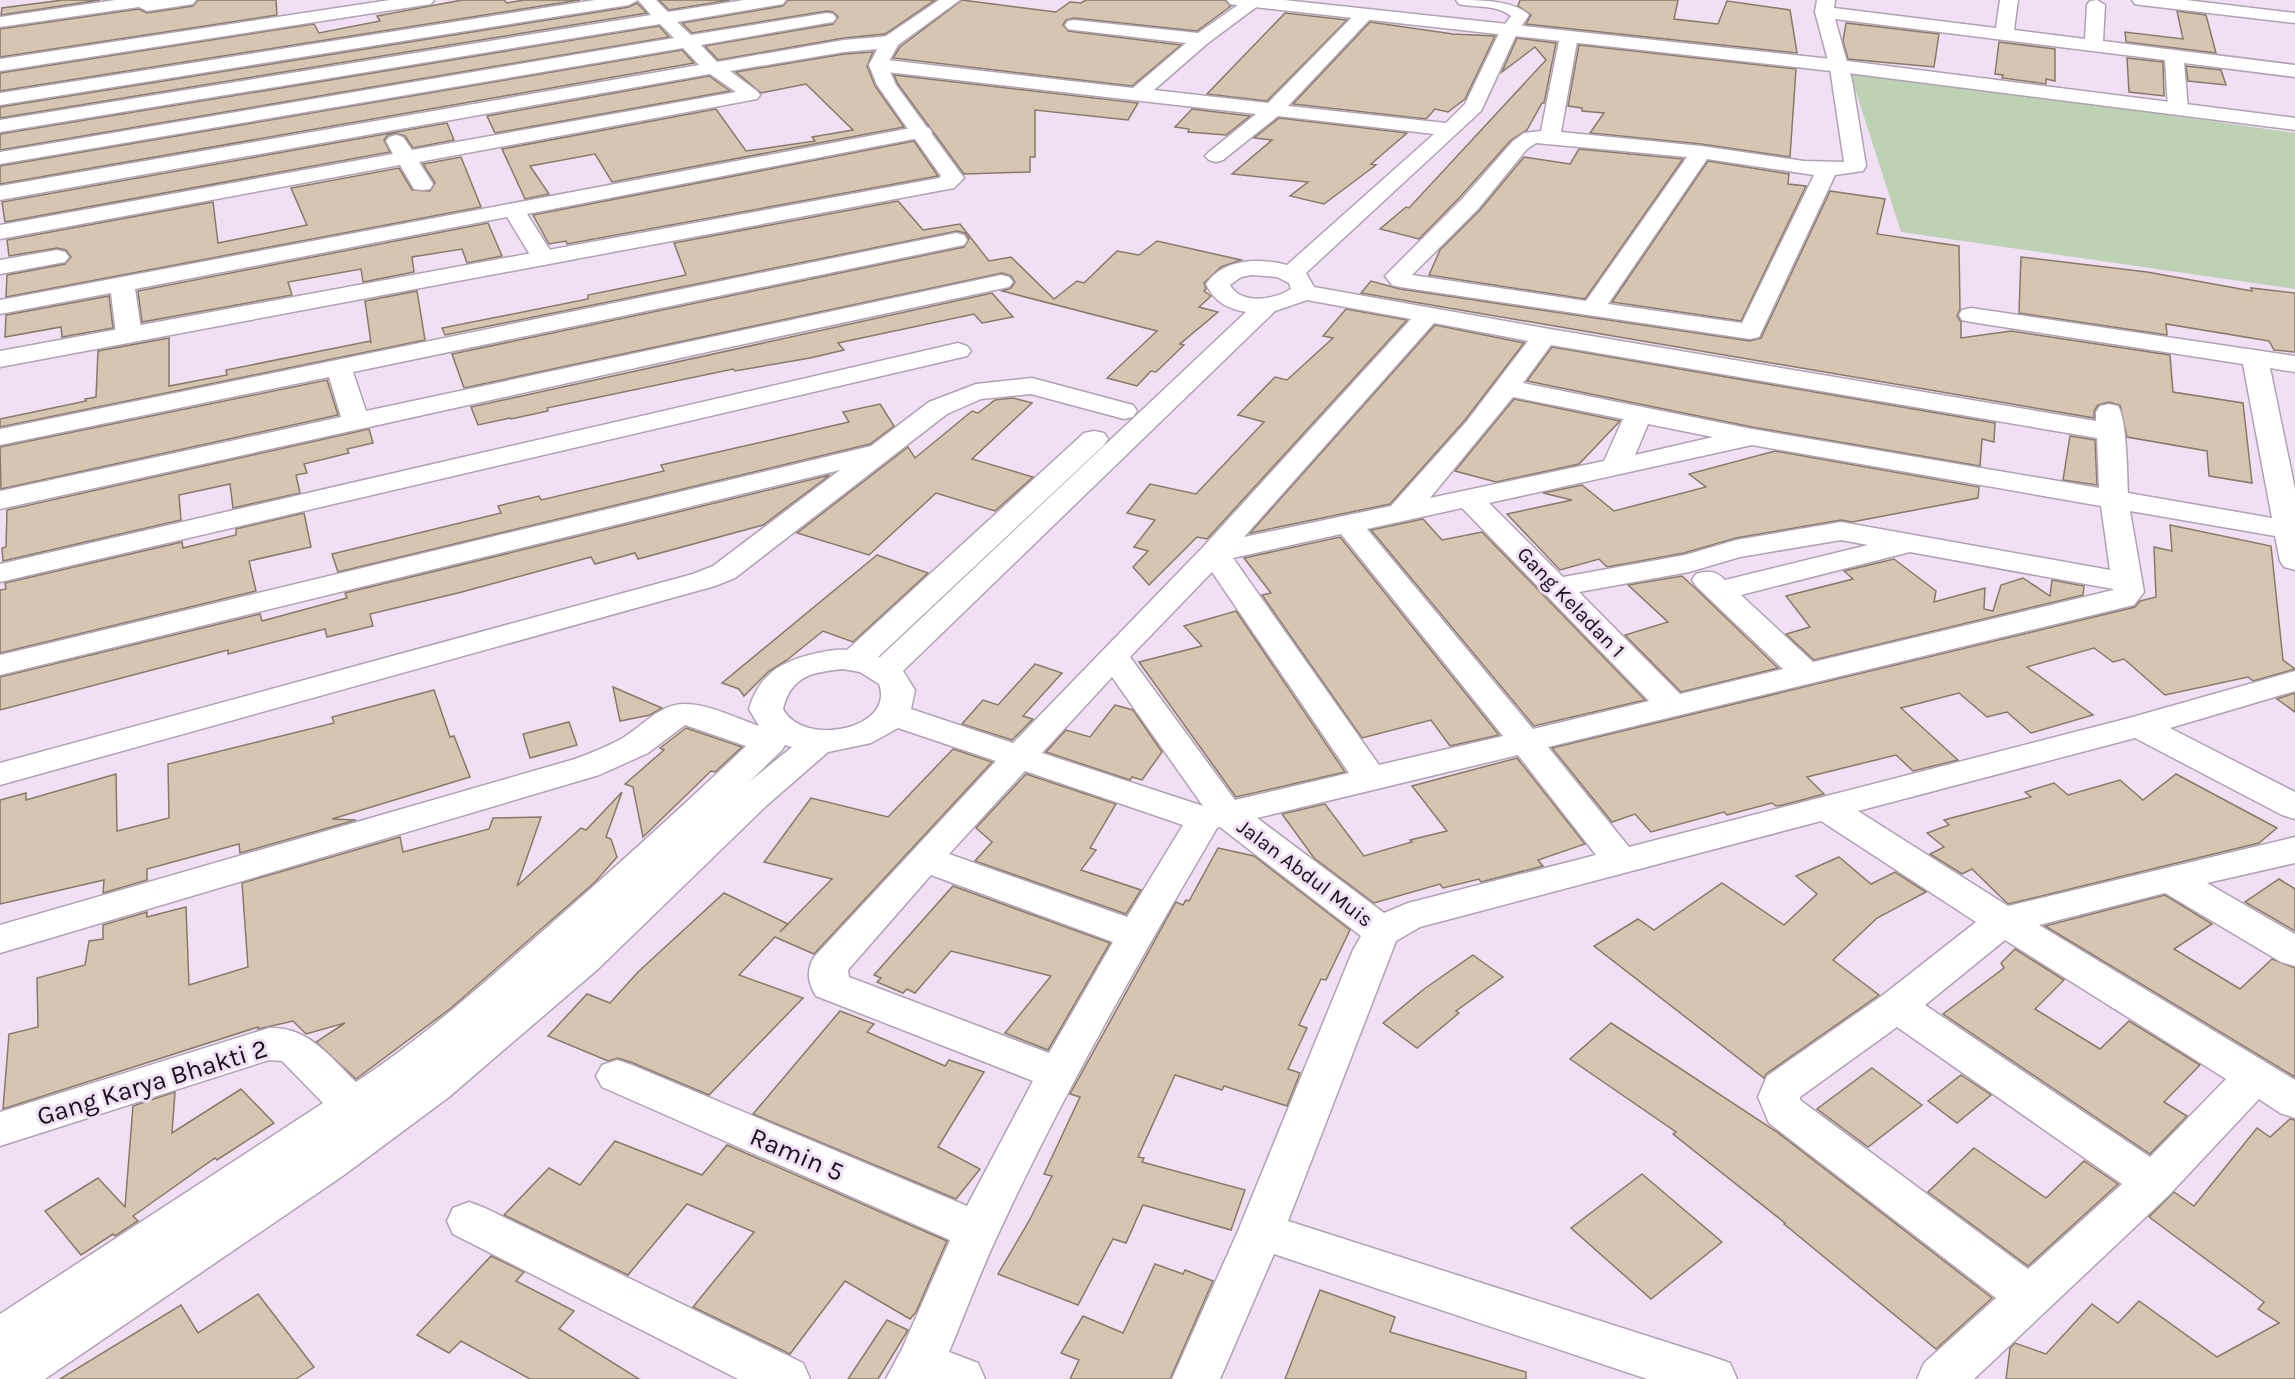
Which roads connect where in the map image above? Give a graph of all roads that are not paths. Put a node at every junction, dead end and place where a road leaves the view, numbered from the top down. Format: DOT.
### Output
graph roads {
  1 [pos="187,0"];
  2 [pos="424,0"];
  3 [pos="629,0"];
  4 [pos="645,0"];
  5 [pos="777,0"];
  6 [pos="951,0"];
  7 [pos="1465,0"];
  8 [pos="2009,0"];
  9 [pos="2141,0"];
  10 [pos="1245,1"];
  11 [pos="145,2"];
  12 [pos="1277,2"];
  13 [pos="1304,3"];
  14 [pos="2096,5"];
  15 [pos="1825,6"];
  16 [pos="1365,14"];
  17 [pos="826,18"];
  18 [pos="2295,18"];
  19 [pos="662,19"];
  20 [pos="0,22"];
  21 [pos="1074,25"];
  22 [pos="1500,30"];
  23 [pos="2004,34"];
  24 [pos="1569,36"];
  25 [pos="1202,39"];
  26 [pos="157,41"];
  27 [pos="687,42"];
  28 [pos="890,42"];
  29 [pos="342,45"];
  30 [pos="2094,45"];
  31 [pos="2174,55"];
  32 [pos="0,64"];
  33 [pos="878,65"];
  34 [pos="1840,66"];
  35 [pos="356,68"];
  36 [pos="713,68"];
  37 [pos="2295,71"];
  38 [pos="368,95"];
  39 [pos="1137,95"];
  40 [pos="0,99"];
  41 [pos="2178,108"];
  42 [pos="1273,110"];
  43 [pos="2295,124"];
  44 [pos="0,126"];
  45 [pos="385,126"];
  46 [pos="1442,128"];
  47 [pos="922,132"];
  48 [pos="1550,136"];
  49 [pos="1701,152"];
  50 [pos="1216,156"];
  51 [pos="0,158"];
  52 [pos="407,158"];
  53 [pos="1827,170"];
  54 [pos="422,184"];
  55 [pos="0,193"];
  56 [pos="513,208"];
  57 [pos="0,232"];
  58 [pos="956,240"];
  59 [pos="57,257"];
  60 [pos="543,258"];
  61 [pos="0,267"];
  62 [pos="1288,278"];
  63 [pos="1001,282"];
  64 [pos="122,284"];
  65 [pos="1256,305"];
  66 [pos="0,307"];
  67 [pos="1592,309"];
  68 [pos="1971,315"];
  69 [pos="1427,316"];
  70 [pos="129,335"];
  71 [pos="1544,336"];
  72 [pos="958,351"];
  73 [pos="2255,358"];
  74 [pos="0,359"];
  75 [pos="2295,364"];
  76 [pos="338,366"];
  77 [pos="1508,388"];
  78 [pos="1124,411"];
  79 [pos="1639,414"];
  80 [pos="356,421"];
  81 [pos="1752,436"];
  82 [pos="0,437"];
  83 [pos="878,452"];
  84 [pos="1615,468"];
  85 [pos="1468,498"];
  86 [pos="2114,498"];
  87 [pos="0,500"];
  88 [pos="1402,511"];
  89 [pos="1347,523"];
  90 [pos="2292,531"];
  91 [pos="1915,542"];
  92 [pos="1214,553"];
  93 [pos="2295,561"];
  94 [pos="1689,563"];
  95 [pos="0,573"];
  96 [pos="2126,582"];
  97 [pos="1557,587"];
  98 [pos="1719,591"];
  99 [pos="1113,656"];
  100 [pos="0,665"];
  101 [pos="870,665"];
  102 [pos="1806,673"];
  103 [pos="2295,681"];
  104 [pos="1672,706"];
  105 [pos="891,714"];
  106 [pos="2139,726"];
  107 [pos="773,734"];
  108 [pos="820,741"];
  109 [pos="1526,742"];
  110 [pos="1021,756"];
  111 [pos="0,774"];
  112 [pos="1371,779"];
  113 [pos="2295,807"];
  114 [pos="1827,808"];
  115 [pos="1216,816"];
  116 [pos="2295,850"];
  117 [pos="924,859"];
  118 [pos="1620,862"];
  119 [pos="2170,879"];
  120 [pos="2003,921"];
  121 [pos="1382,932"];
  122 [pos="1135,935"];
  123 [pos="0,939"];
  124 [pos="2295,952"];
  125 [pos="1897,1006"];
  126 [pos="1058,1073"];
  127 [pos="617,1076"];
  128 [pos="2255,1076"];
  129 [pos="2295,1101"];
  130 [pos="352,1105"];
  131 [pos="0,1129"];
  132 [pos="2153,1182"];
  133 [pos="470,1221"];
  134 [pos="977,1231"];
  135 [pos="1261,1231"];
  136 [pos="2028,1296"];
  137 [pos="0,1340"];
  138 [pos="930,1374"];
  139 [pos="6,1379"];
  140 [pos="786,1379"];
  141 [pos="1196,1379"];
  142 [pos="1713,1379"];
  143 [pos="1941,1379"];
  1 -- 11 [label="street"];
  2 -- 26 [label="street"];
  3 -- 29 [label="street"];
  4 -- 19 [label="street"];
  5 -- 19 [label="street"];
  6 -- 28 [label="street"];
  7 -- 22 [label="street"];
  8 -- 23 [label="street"];
  9 -- 18 [label="street"];
  10 -- 12 [label="street"];
  10 -- 25 [label="street"];
  11 -- 20 [label="street"];
  11 -- 26 [label="street"];
  12 -- 13 [label="street"];
  13 -- 16 [label="street"];
  14 -- 30 [label="street"];
  15 -- 23 [label="street"];
  15 -- 34 [label="street"];
  16 -- 22 [label="street"];
  16 -- 42 [label="street"];
  17 -- 27 [label="street"];
  19 -- 27 [label="street"];
  19 -- 35 [label="street"];
  21 -- 25 [label="street"];
  22 -- 24 [label="street"];
  22 -- 46 [label="street"];
  23 -- 30 [label="street"];
  24 -- 34 [label="street"];
  24 -- 48 [label="street"];
  25 -- 39 [label="street"];
  26 -- 32 [label="street"];
  27 -- 36 [label="street"];
  27 -- 38 [label="street"];
  28 -- 33 [label="street"];
  28 -- 36 [label="street"];
  29 -- 35 [label="street"];
  29 -- 40 [label="street"];
  30 -- 31 [label="street"];
  31 -- 37 [label="street"];
  31 -- 41 [label="street"];
  33 -- 39 [label="street"];
  33 -- 47 [label="street"];
  34 -- 41 [label="street"];
  34 -- 53 [label="street"];
  35 -- 38 [label="street"];
  35 -- 44 [label="street"];
  36 -- 45 [label="street"];
  36 -- 52 [label="street"];
  38 -- 45 [label="street"];
  38 -- 51 [label="street"];
  39 -- 42 [label="street"];
  41 -- 43 [label="street"];
  42 -- 46 [label="street"];
  42 -- 50 [label="street"];
  45 -- 52 [label="street"];
  45 -- 55 [label="street"];
  46 -- 62 [label="street"];
  47 -- 56 [label="street"];
  47 -- 60 [label="street"];
  48 -- 49 [label="street"];
  48 -- 67 [label="street"];
  49 -- 53 [label="street"];
  49 -- 67 [label="street"];
  52 -- 54 [label="street"];
  52 -- 57 [label="street"];
  53 -- 67 [label="street"];
  56 -- 60 [label="street"];
  56 -- 64 [label="street"];
  58 -- 76 [label="street"];
  59 -- 61 [label="street"];
  60 -- 70 [label="street"];
  62 -- 65 [label="street"];
  62 -- 65 [label="street"];
  62 -- 69 [label="street"];
  63 -- 80 [label="street"];
  64 -- 66 [label="street"];
  64 -- 70 [label="street"];
  65 -- 78 [label="street"];
  65 -- 101 [label="street"];
  68 -- 73 [label="street"];
  69 -- 71 [label="street"];
  69 -- 92 [label="street"];
  70 -- 74 [label="street"];
  71 -- 77 [label="street"];
  71 -- 86 [label="street"];
  72 -- 95 [label="street"];
  73 -- 75 [label="street"];
  73 -- 90 [label="street"];
  76 -- 80 [label="street"];
  76 -- 82 [label="street"];
  77 -- 79 [label="street"];
  77 -- 88 [label="street"];
  78 -- 83 [label="street"];
  78 -- 101 [label="street"];
  79 -- 81 [label="street"];
  79 -- 84 [label="street"];
  80 -- 87 [label="street"];
  81 -- 84 [label="street"];
  81 -- 86 [label="street"];
  83 -- 100 [label="street"];
  83 -- 111 [label="street"];
  84 -- 85 [label="street"];
  85 -- 88 [label="street"];
  85 -- 97 [label="street, Gang Keladan 1"];
  86 -- 90 [label="street"];
  86 -- 96 [label="street"];
  88 -- 89 [label="street"];
  89 -- 92 [label="street"];
  89 -- 109 [label="street"];
  90 -- 93 [label="street"];
  91 -- 94 [label="street"];
  91 -- 96 [label="street"];
  91 -- 98 [label="street"];
  92 -- 99 [label="street"];
  92 -- 112 [label="street"];
  94 -- 97 [label="street"];
  94 -- 98 [label="street"];
  96 -- 102 [label="street"];
  97 -- 104 [label="street, Gang Keladan 1"];
  98 -- 102 [label="street"];
  99 -- 110 [label="street"];
  99 -- 115 [label="street"];
  101 -- 105 [label="street"];
  101 -- 107 [label="street"];
  102 -- 104 [label="street"];
  103 -- 106 [label="street"];
  104 -- 109 [label="street"];
  105 -- 108 [label="street"];
  105 -- 110 [label="street"];
  106 -- 113 [label="street"];
  106 -- 114 [label="street"];
  107 -- 108 [label="street"];
  107 -- 123 [label="street"];
  107 -- 130 [label="street"];
  108 -- 139 [label="street"];
  109 -- 112 [label="street"];
  109 -- 118 [label="street"];
  110 -- 115 [label="street"];
  110 -- 117 [label="street"];
  112 -- 115 [label="street"];
  114 -- 118 [label="street"];
  114 -- 120 [label="street"];
  115 -- 121 [label="street, Jalan Abdul Muis"];
  115 -- 122 [label="street"];
  116 -- 119 [label="street"];
  117 -- 122 [label="street"];
  117 -- 126 [label="street"];
  118 -- 121 [label="street"];
  119 -- 120 [label="street"];
  119 -- 124 [label="street"];
  120 -- 125 [label="street"];
  120 -- 128 [label="street"];
  121 -- 135 [label="street"];
  122 -- 126 [label="street"];
  125 -- 132 [label="street"];
  125 -- 136 [label="street"];
  126 -- 134 [label="street"];
  127 -- 134 [label="street, Ramin 5"];
  128 -- 129 [label="street"];
  128 -- 132 [label="street"];
  130 -- 131 [label="street, Gang Karya Bhakti 2"];
  130 -- 137 [label="street"];
  132 -- 136 [label="street"];
  133 -- 140 [label="street"];
  134 -- 138 [label="street"];
  135 -- 141 [label="street"];
  135 -- 142 [label="street"];
  136 -- 143 [label="street"];
}
